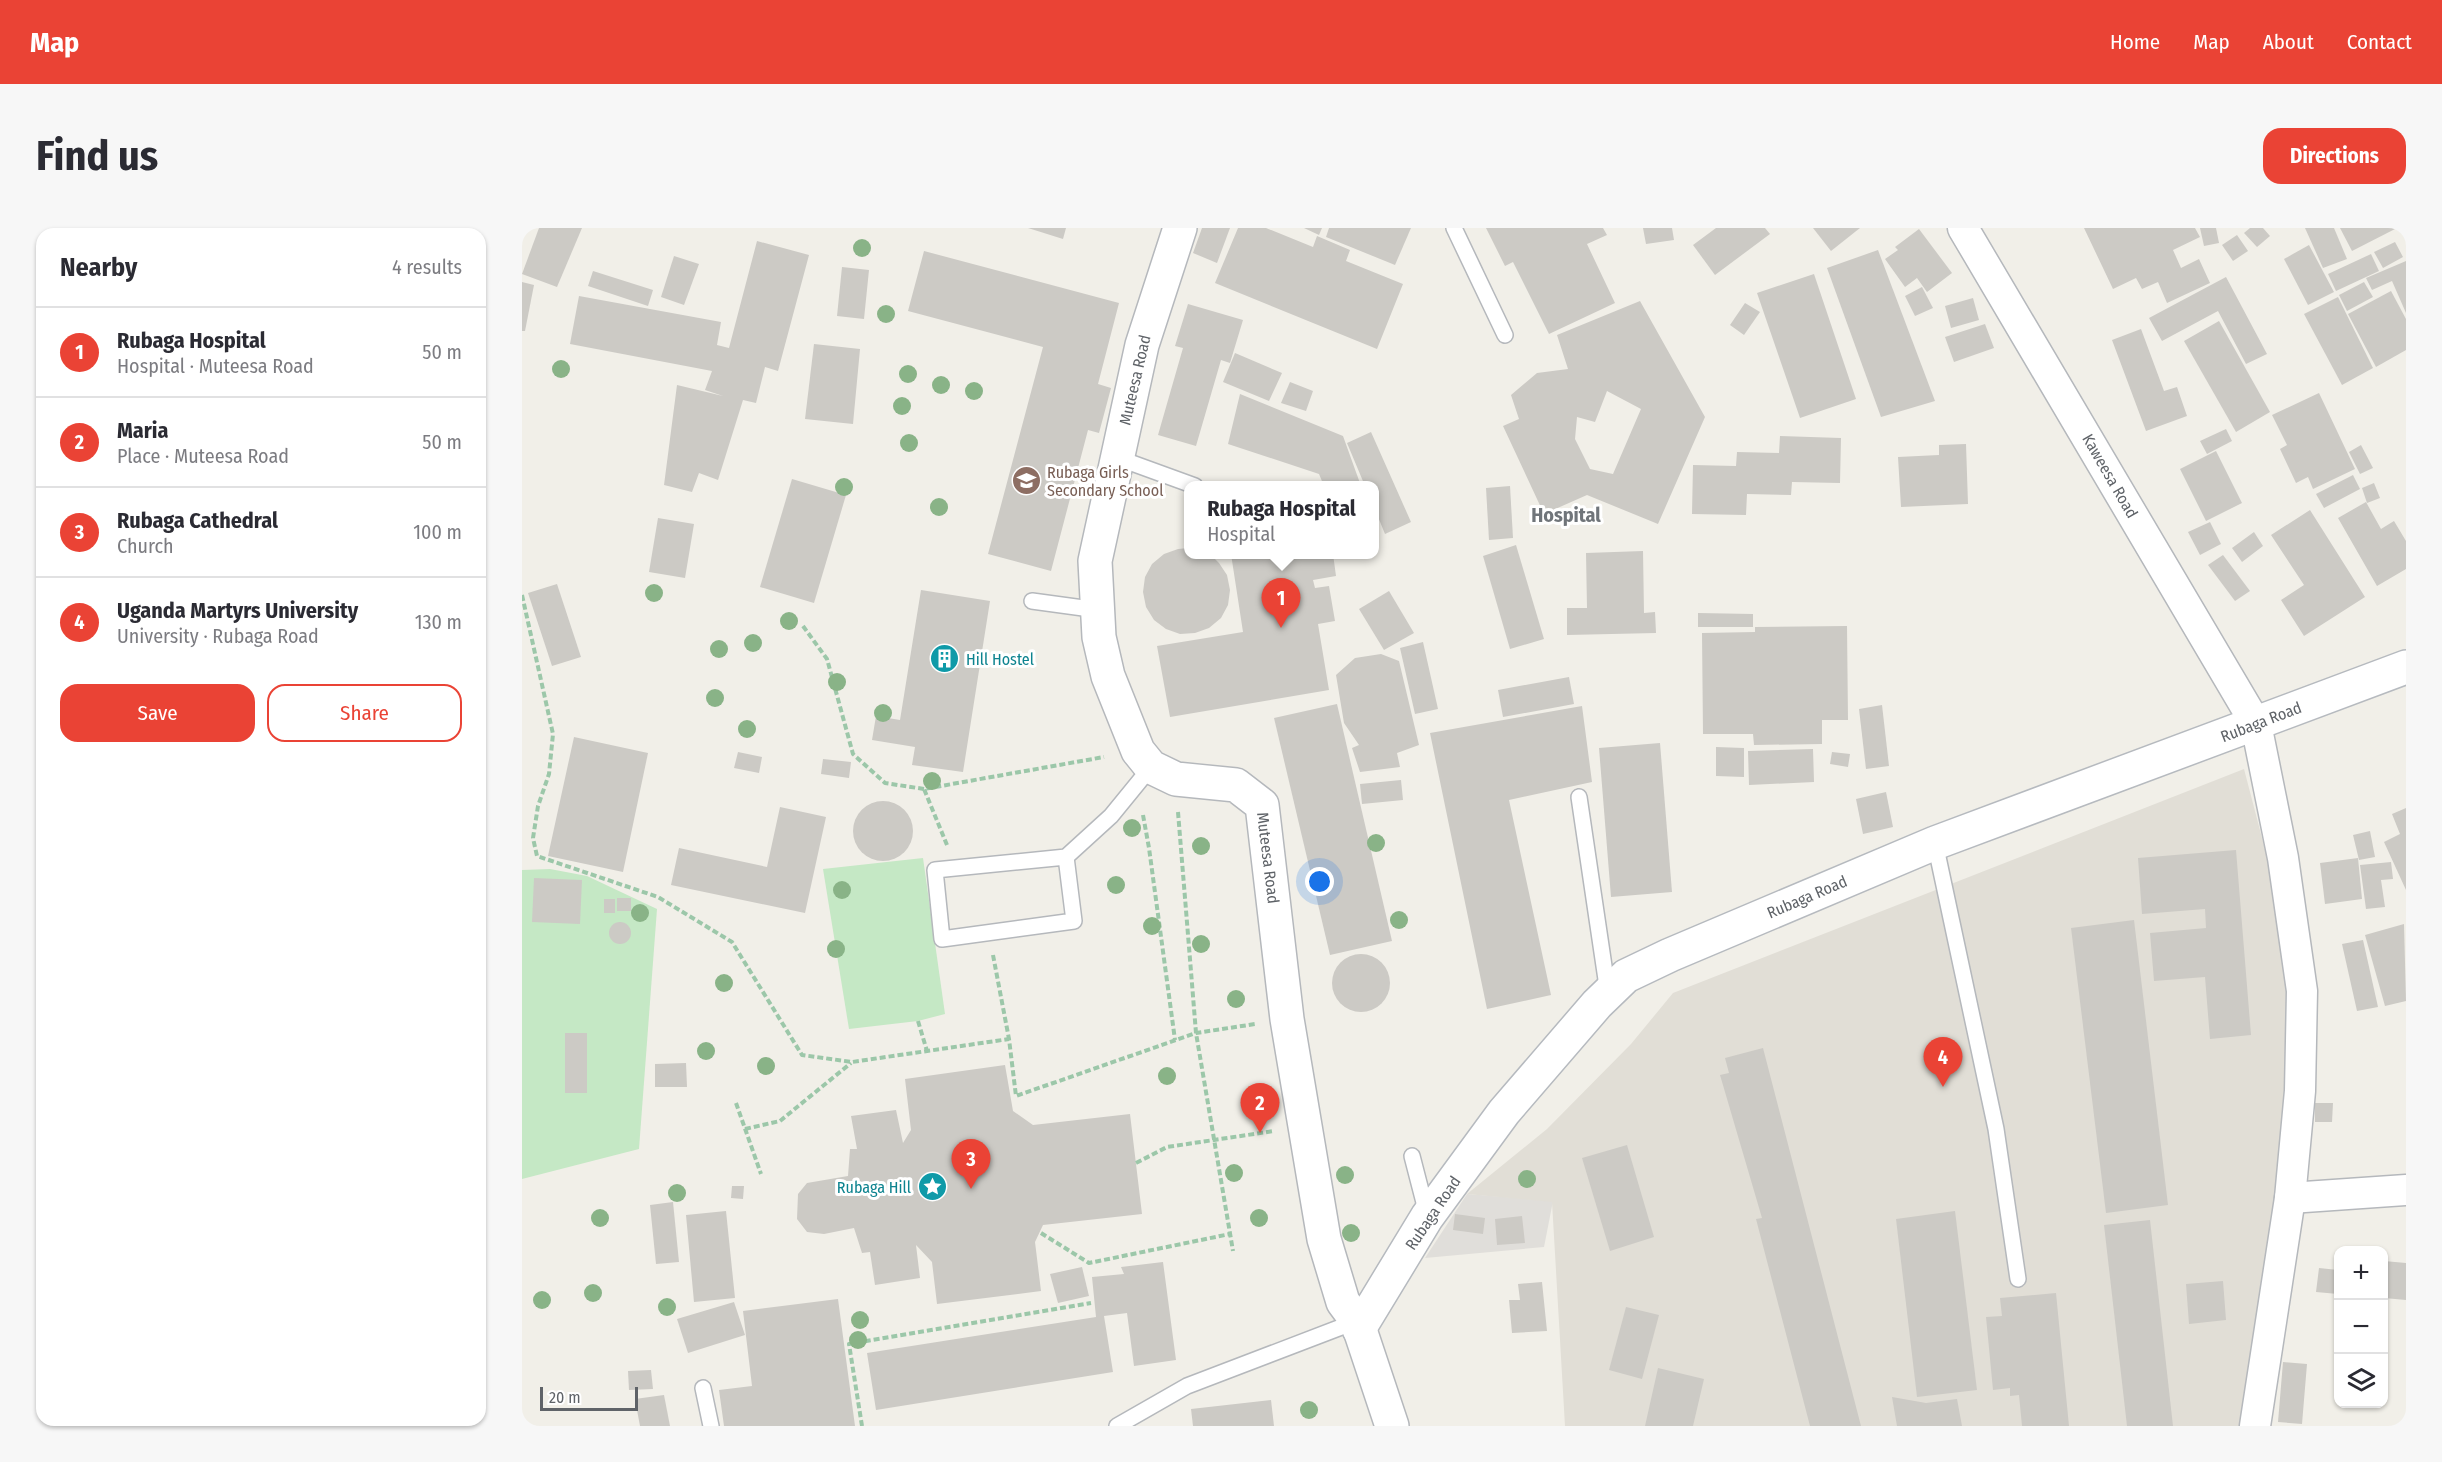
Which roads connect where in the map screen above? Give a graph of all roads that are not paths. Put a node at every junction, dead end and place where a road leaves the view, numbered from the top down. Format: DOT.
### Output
graph roads {
  1 [pos="1180,228"];
  2 [pos="1454,228"];
  3 [pos="1969,230"];
  4 [pos="1505,335"];
  5 [pos="1118,458"];
  6 [pos="1184,482"];
  7 [pos="1032,601"];
  8 [pos="1098,610"];
  9 [pos="2406,667"];
  10 [pos="2256,724"];
  11 [pos="1150,770"];
  12 [pos="1578,797"];
  13 [pos="1935,843"];
  14 [pos="1066,857"];
  15 [pos="1608,993"];
  16 [pos="1412,1156"];
  17 [pos="2406,1190"];
  18 [pos="2290,1198"];
  19 [pos="1427,1217"];
  20 [pos="2018,1279"];
  21 [pos="1358,1325"];
  22 [pos="704,1388"];
  23 [pos="711,1426"];
  24 [pos="1117,1426"];
  25 [pos="1392,1426"];
  26 [pos="2255,1426"];
  1 -- 5 [label="main road, Muteesa Road"];
  2 -- 4 [label="lane"];
  3 -- 10 [label="street, Kaweesa Road"];
  5 -- 6 [label="lane"];
  5 -- 8 [label="main road, Muteesa Road"];
  7 -- 8 [label="lane"];
  8 -- 11 [label="main road, Muteesa Road"];
  9 -- 10 [label="main road, Rubaga Road"];
  10 -- 13 [label="main road, Rubaga Road"];
  10 -- 18 [label="street, Kaweesa Road"];
  11 -- 14 [label="lane"];
  11 -- 21 [label="main road, Muteesa Road"];
  12 -- 15 [label="lane"];
  13 -- 15 [label="main road, Rubaga Road"];
  13 -- 20 [label="lane"];
  14 -- 14 [label="lane"];
  15 -- 19 [label="main road, Rubaga Road"];
  16 -- 19 [label="lane"];
  17 -- 18 [label="street"];
  18 -- 26 [label="street, Kaweesa Road"];
  19 -- 21 [label="main road, Rubaga Road"];
  21 -- 24 [label="lane"];
  21 -- 25 [label="main road, Muteesa Road"];
  22 -- 23 [label="lane"];
}
